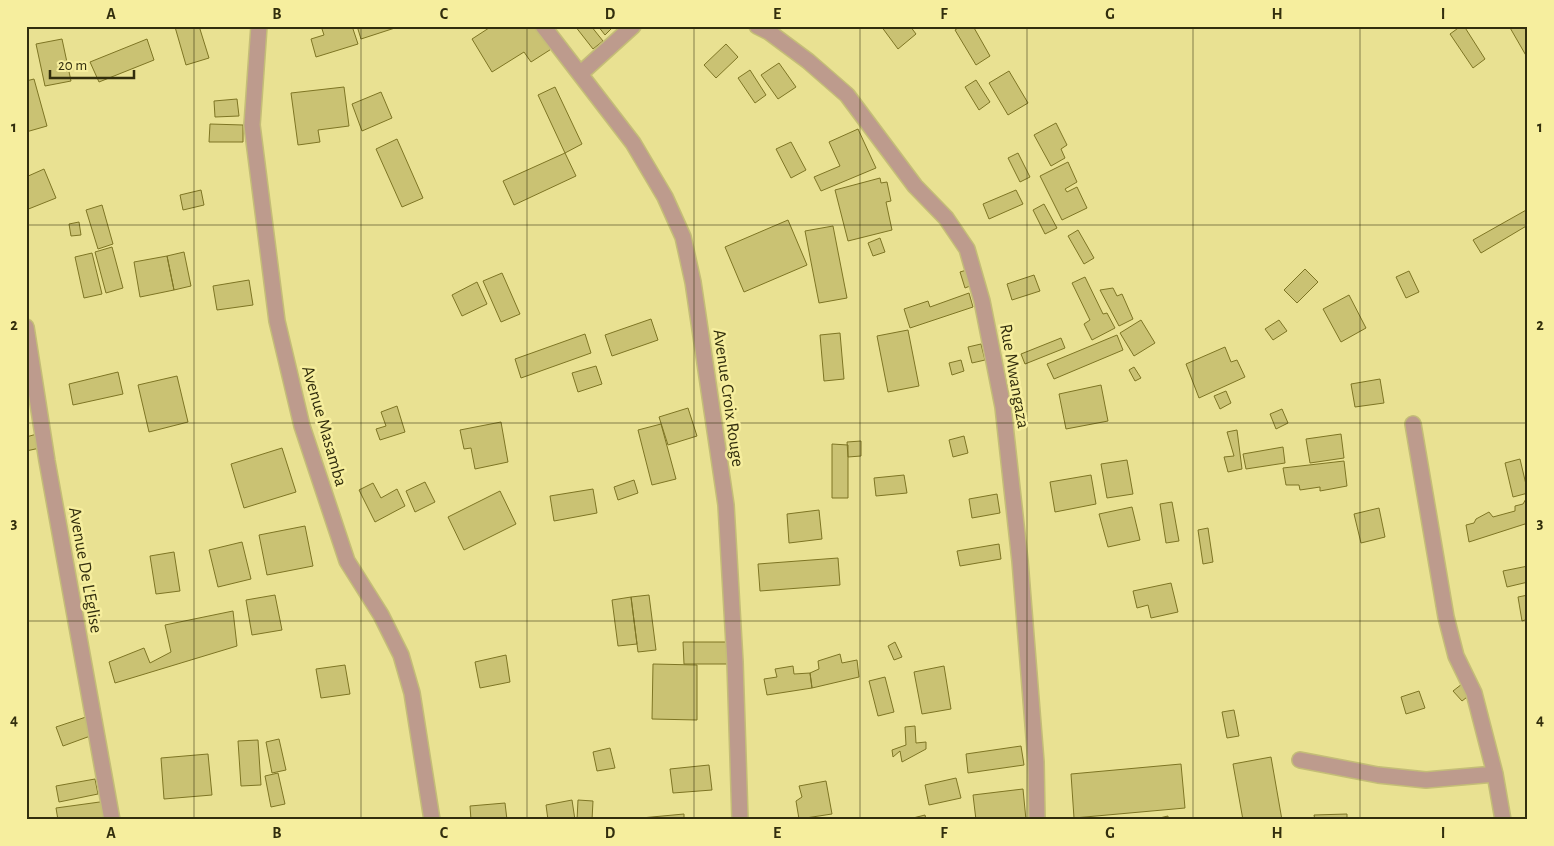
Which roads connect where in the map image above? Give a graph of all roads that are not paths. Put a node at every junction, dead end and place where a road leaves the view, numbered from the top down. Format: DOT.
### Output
graph roads {
  1 [pos="259,26"];
  2 [pos="543,26"];
  3 [pos="633,26"];
  4 [pos="757,26"];
  5 [pos="580,74"];
  6 [pos="26,327"];
  7 [pos="1413,424"];
  8 [pos="1300,760"];
  9 [pos="1495,774"];
  10 [pos="112,820"];
  11 [pos="432,820"];
  12 [pos="740,820"];
  13 [pos="1037,820"];
  14 [pos="1503,820"];
  1 -- 11 [label="street, Avenue Masamba"];
  2 -- 5 [label="street, Avenue Croix Rouge"];
  3 -- 5 [label="street"];
  4 -- 13 [label="street, Rue Mwangaza"];
  5 -- 12 [label="street, Avenue Croix Rouge"];
  6 -- 10 [label="street, Avenue De L'Eglise"];
  7 -- 9 [label="street"];
  8 -- 9 [label="street"];
  9 -- 14 [label="street"];
}
